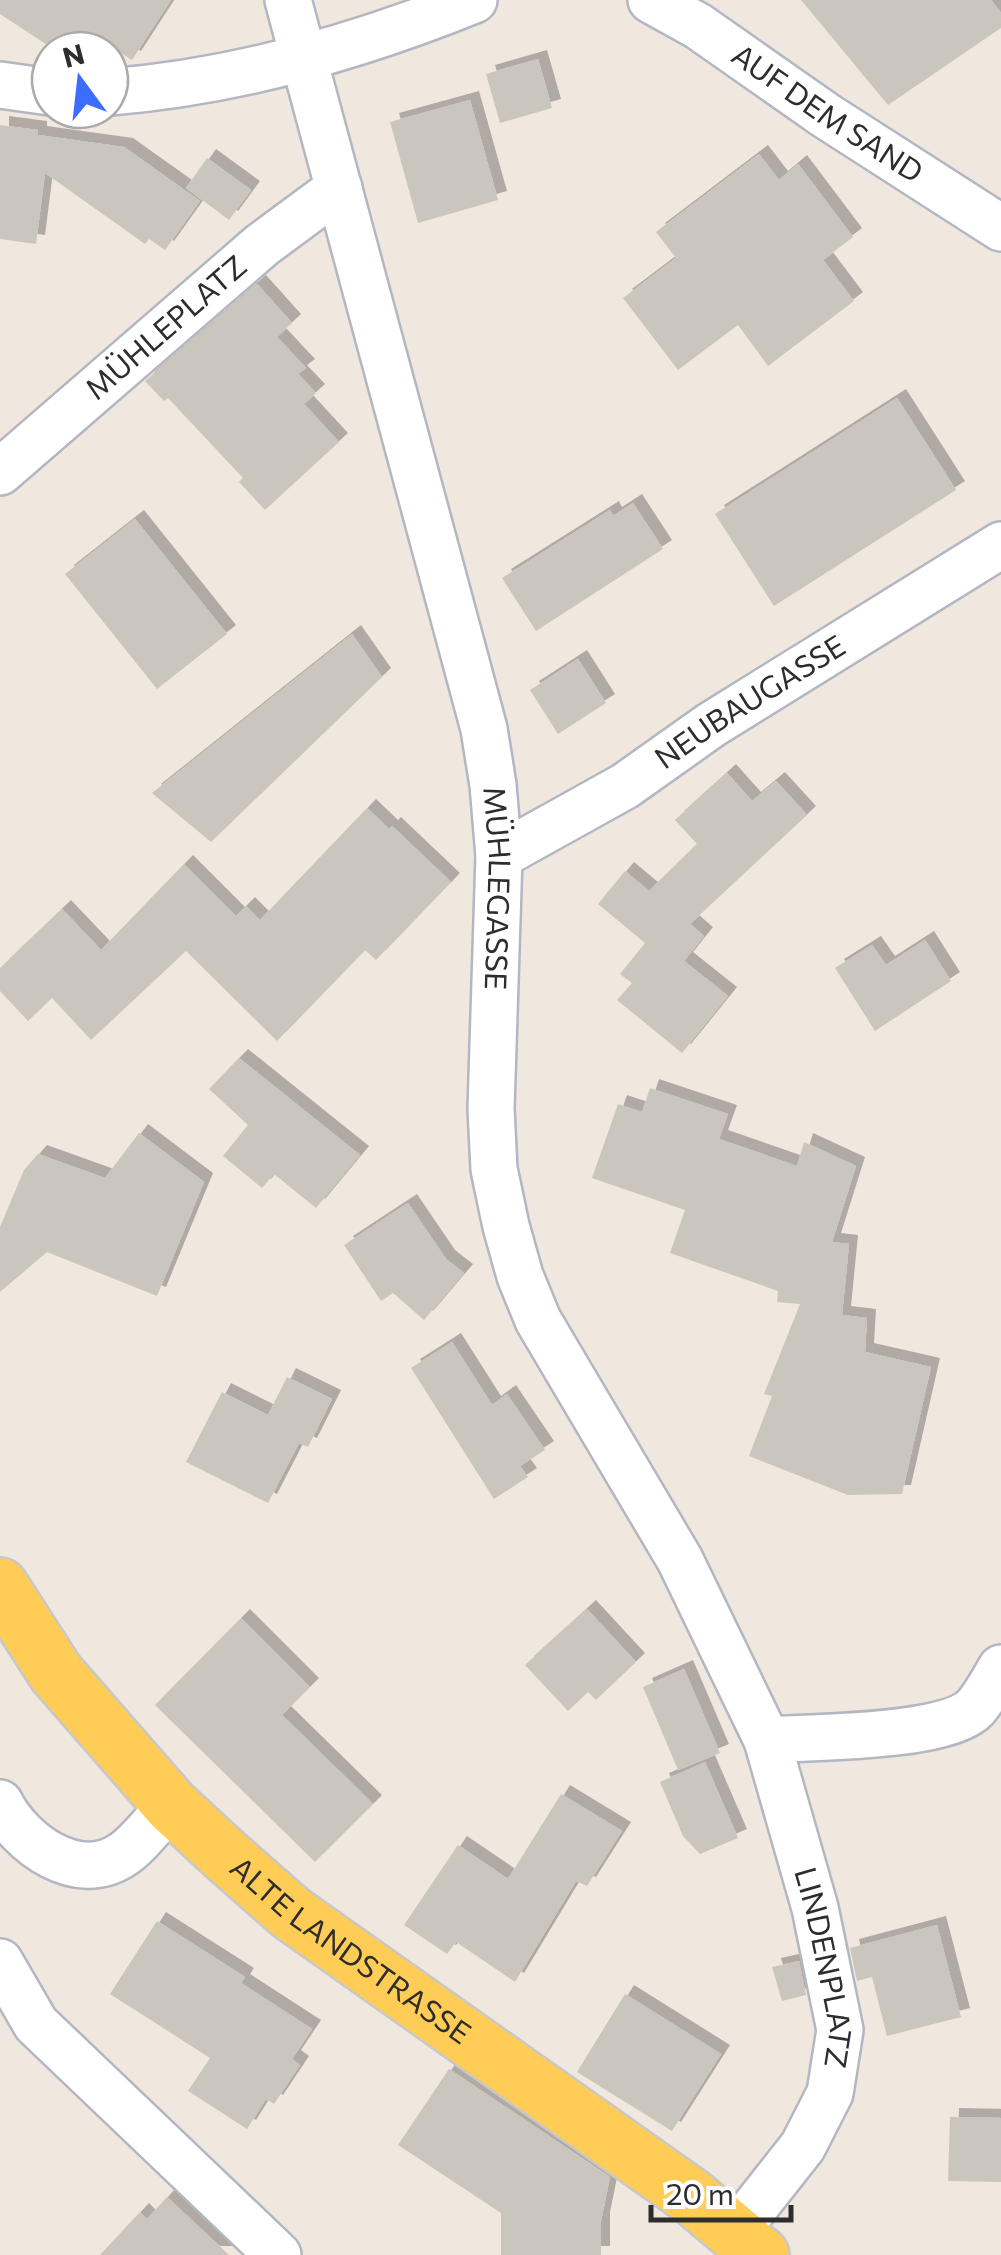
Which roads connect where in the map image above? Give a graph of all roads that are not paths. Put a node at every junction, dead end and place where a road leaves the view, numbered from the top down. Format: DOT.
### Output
graph roads {
  1 [pos="288,0"];
  2 [pos="474,0"];
  3 [pos="651,0"];
  4 [pos="303,59"];
  5 [pos="0,85"];
  6 [pos="30,89"];
  7 [pos="130,90"];
  8 [pos="339,188"];
  9 [pos="1001,228"];
  10 [pos="0,472"];
  11 [pos="1001,545"];
  12 [pos="499,856"];
  13 [pos="0,1586"];
  14 [pos="1001,1668"];
  15 [pos="767,1740"];
  16 [pos="0,1803"];
  17 [pos="171,1805"];
  18 [pos="0,1962"];
  19 [pos="748,2243"];
  20 [pos="278,2255"];
  1 -- 4 [label="street, MÜHLEGASSE"];
  2 -- 4 [label="street"];
  3 -- 9 [label="street, AUF DEM SAND"];
  4 -- 7 [label="street"];
  4 -- 8 [label="street, MÜHLEGASSE"];
  5 -- 6 [label="street"];
  8 -- 10 [label="street, MÜHLEPLATZ"];
  8 -- 12 [label="street, MÜHLEGASSE"];
  11 -- 12 [label="street, NEUBAUGASSE"];
  12 -- 15 [label="street, MÜHLEGASSE"];
  13 -- 17 [label="main road, ALTE LANDSTRASSE"];
  14 -- 15 [label="street"];
  15 -- 19 [label="street, LINDENPLATZ"];
  16 -- 17 [label="street"];
  17 -- 19 [label="main road, ALTE LANDSTRASSE"];
  18 -- 20 [label="street"];
}
